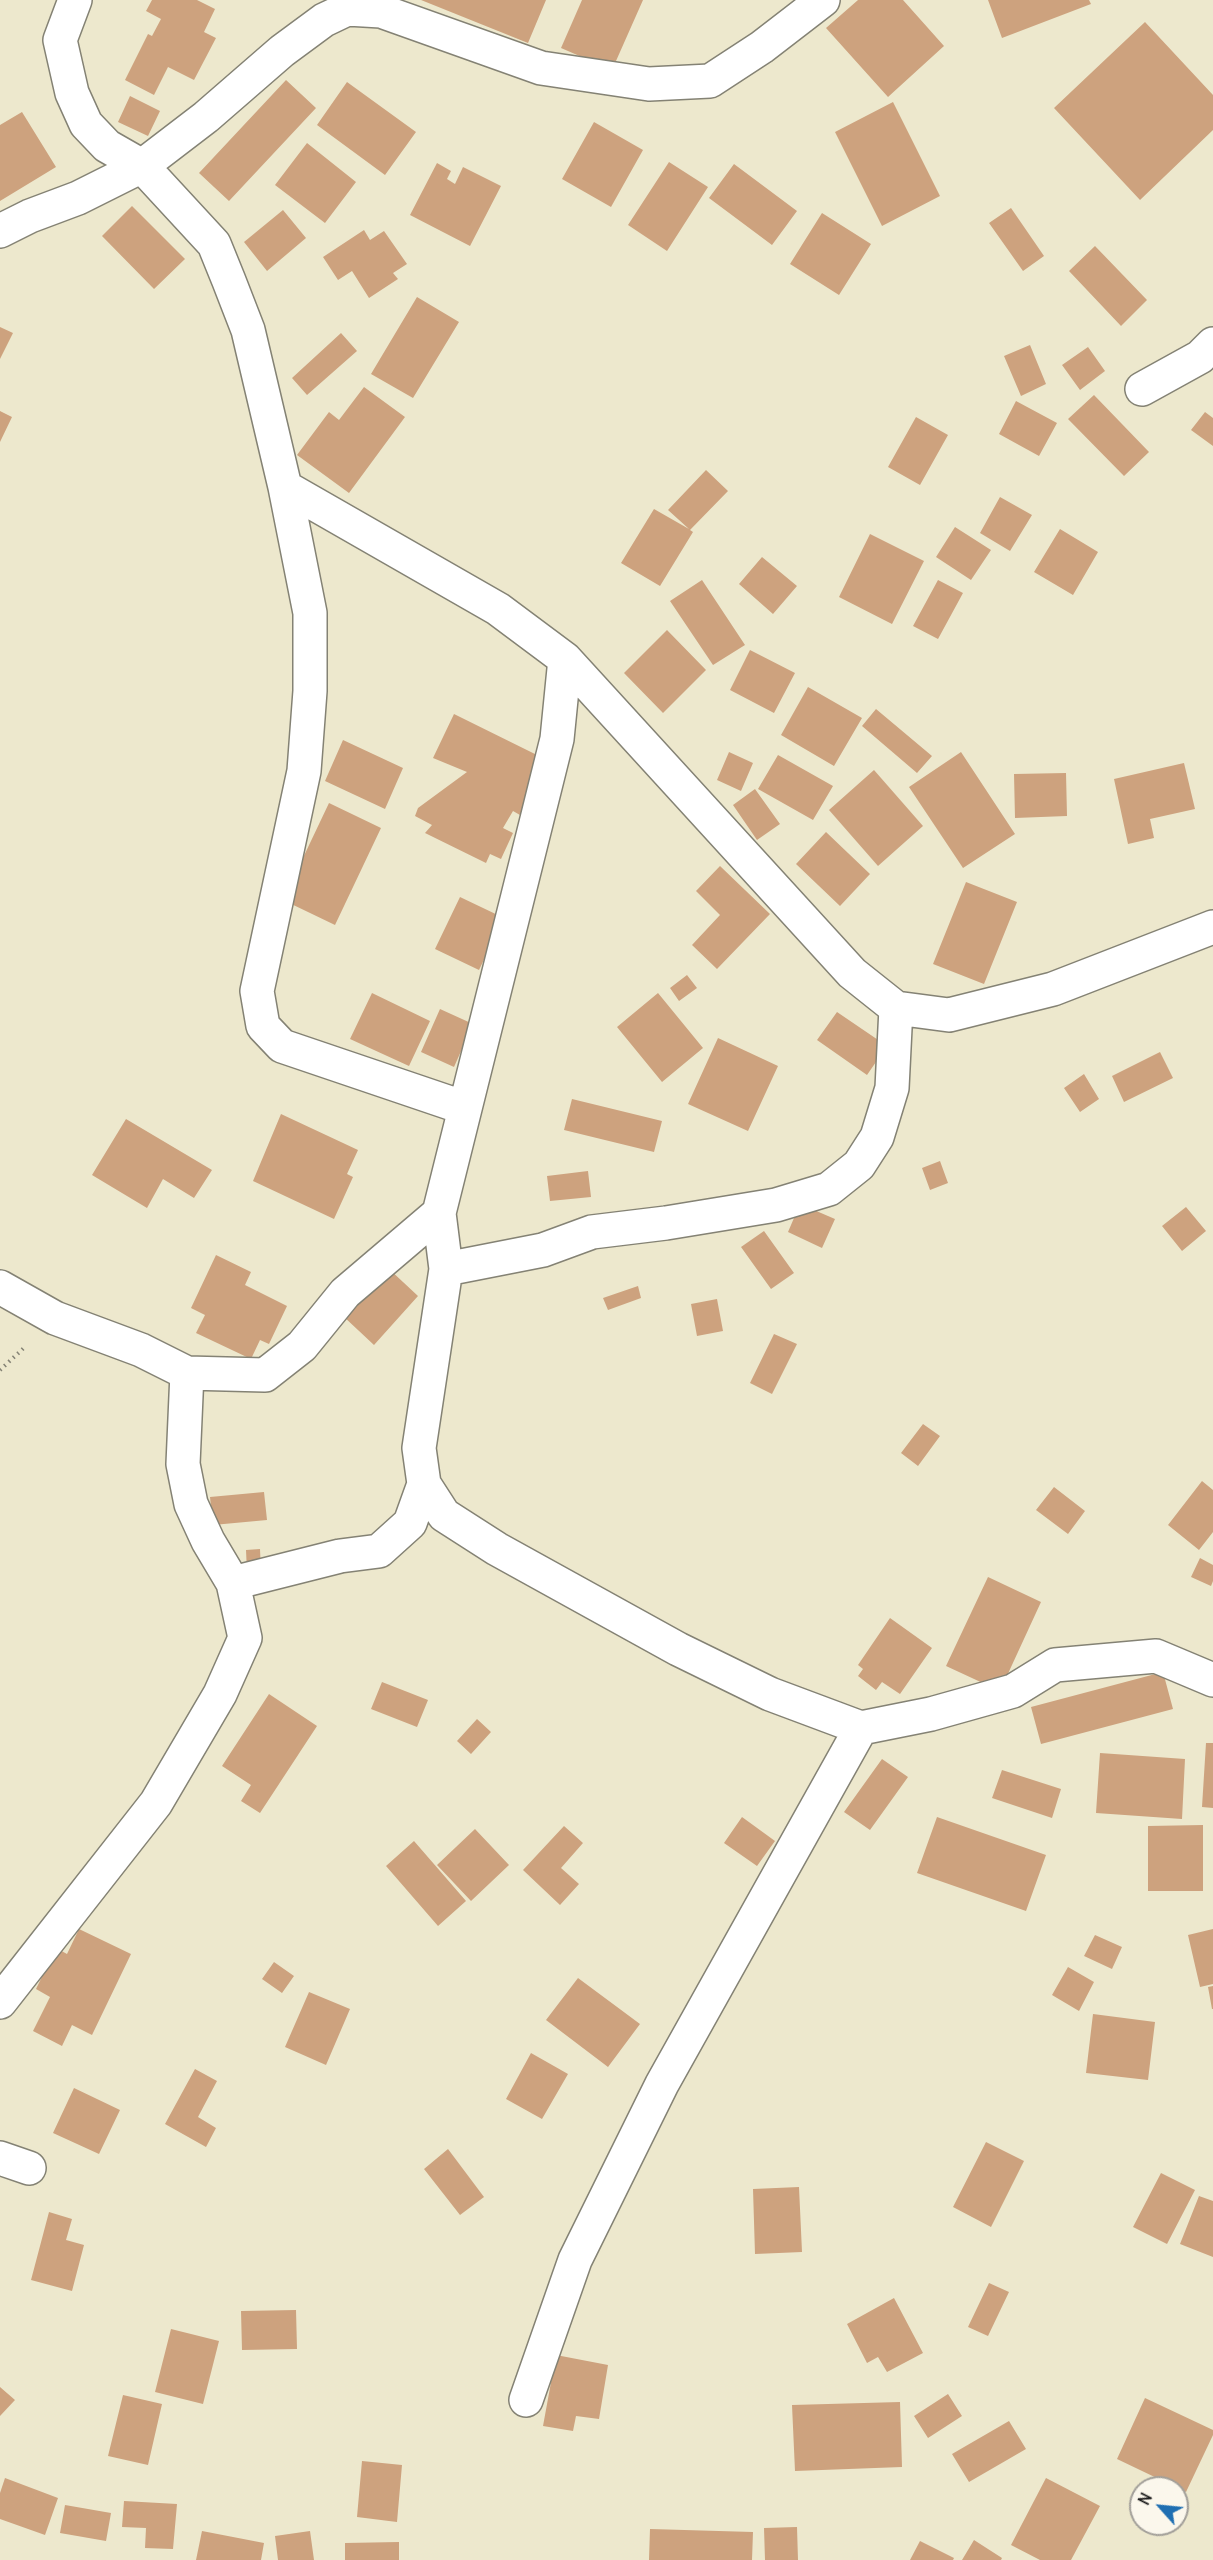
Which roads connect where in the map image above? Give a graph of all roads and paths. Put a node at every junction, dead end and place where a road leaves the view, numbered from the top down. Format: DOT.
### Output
graph roads {
  1 [pos="75,0"];
  2 [pos="823,0"];
  3 [pos="383,6"];
  4 [pos="142,166"];
  5 [pos="0,231"];
  6 [pos="1213,344"];
  7 [pos="1142,389"];
  8 [pos="285,487"];
  9 [pos="565,659"];
  10 [pos="1213,927"];
  11 [pos="896,1008"];
  12 [pos="465,1108"];
  13 [pos="439,1213"];
  14 [pos="446,1269"];
  15 [pos="0,1287"];
  16 [pos="187,1373"];
  17 [pos="424,1484"];
  18 [pos="233,1583"];
  19 [pos="1213,1680"];
  20 [pos="861,1728"];
  21 [pos="0,2002"];
  22 [pos="526,2400"];
  1 -- 4 [label="street"];
  2 -- 3 [label="street"];
  3 -- 4 [label="street"];
  4 -- 5 [label="street"];
  4 -- 8 [label="street"];
  6 -- 7 [label="street"];
  8 -- 9 [label="street"];
  8 -- 12 [label="street"];
  9 -- 11 [label="street"];
  9 -- 12 [label="street"];
  10 -- 11 [label="street"];
  11 -- 14 [label="street"];
  12 -- 13 [label="street"];
  13 -- 14 [label="street"];
  13 -- 16 [label="street"];
  14 -- 17 [label="street"];
  15 -- 16 [label="street"];
  16 -- 18 [label="street"];
  17 -- 18 [label="street"];
  17 -- 20 [label="street"];
  18 -- 21 [label="street"];
  19 -- 20 [label="street"];
  20 -- 22 [label="street"];
}
